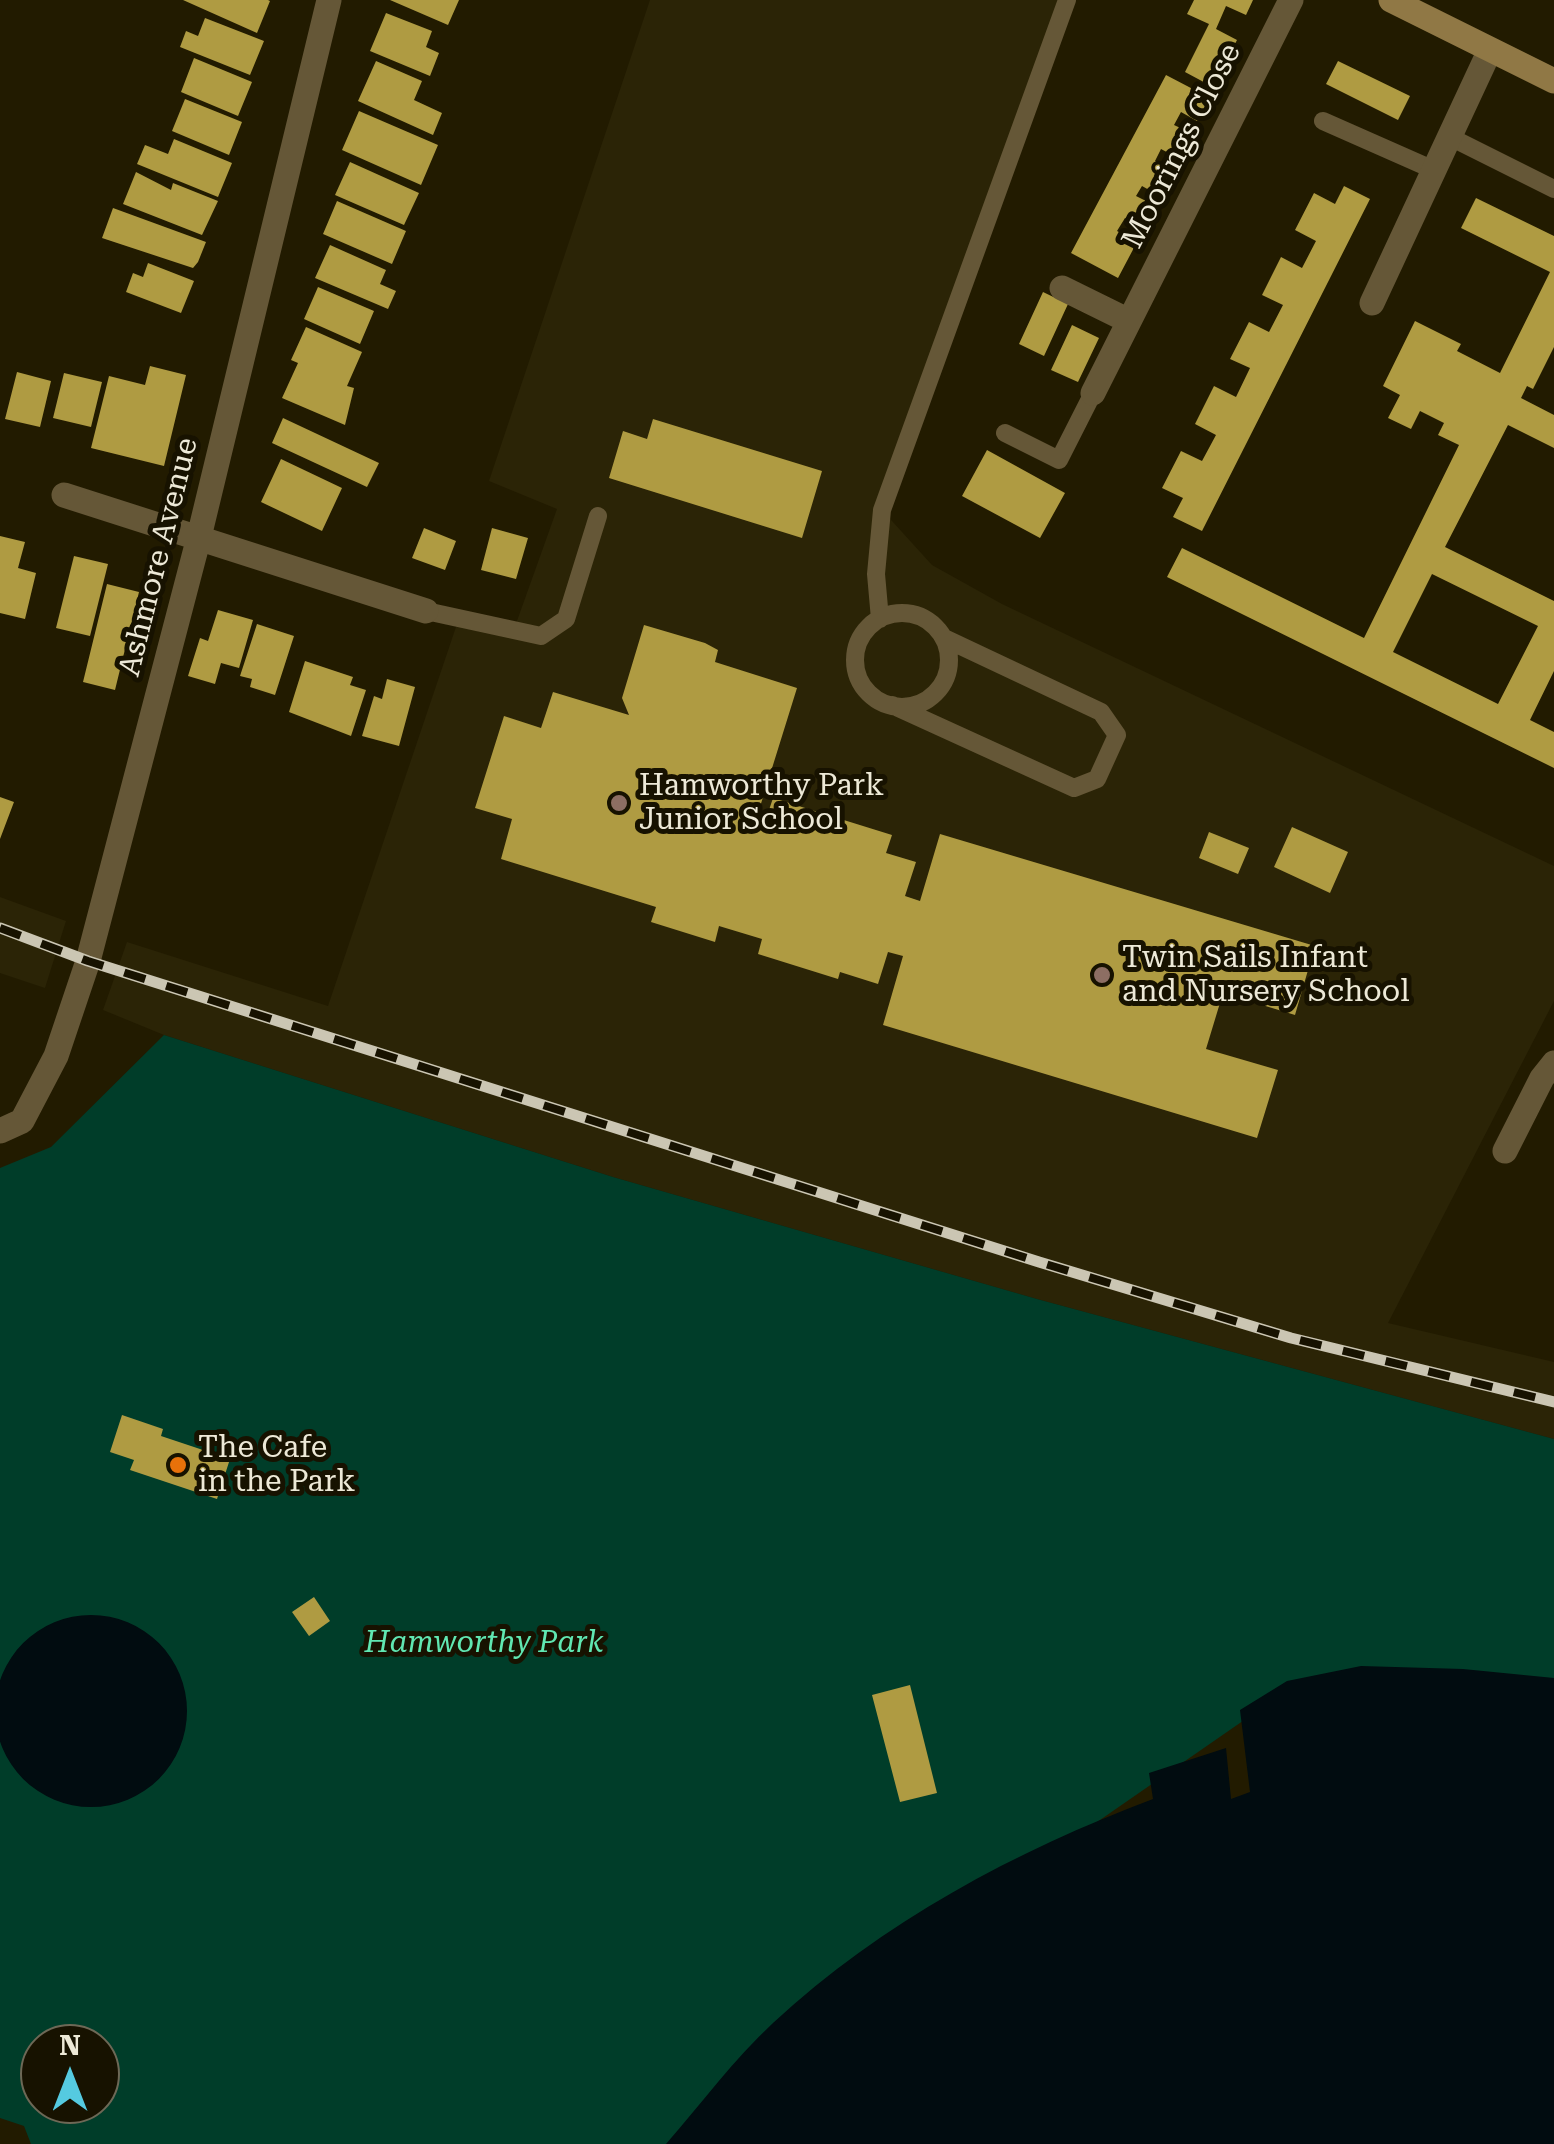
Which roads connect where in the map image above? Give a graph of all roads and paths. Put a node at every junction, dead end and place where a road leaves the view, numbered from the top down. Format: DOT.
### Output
graph roads {
  1 [pos="329,0"];
  2 [pos="1068,0"];
  3 [pos="1291,0"];
  4 [pos="1391,0"];
  5 [pos="1490,50"];
  6 [pos="1554,81"];
  7 [pos="1322,121"];
  8 [pos="1450,137"];
  9 [pos="1434,170"];
  10 [pos="1554,189"];
  11 [pos="1062,288"];
  12 [pos="1372,303"];
  13 [pos="1129,320"];
  14 [pos="1093,393"];
  15 [pos="1005,433"];
  16 [pos="64,495"];
  17 [pos="598,516"];
  18 [pos="198,541"];
  19 [pos="426,611"];
  20 [pos="880,619"];
  21 [pos="944,638"];
  22 [pos="892,706"];
  23 [pos="1554,1063"];
  24 [pos="11,1126"];
  25 [pos="1504,1151"];
  1 -- 18 [label="street, Ashmore Avenue"];
  2 -- 20 [label="lane"];
  3 -- 13 [label="street, Moorings Close"];
  4 -- 5 [label="main road"];
  5 -- 6 [label="main road"];
  5 -- 8 [label="street"];
  7 -- 9 [label="lane"];
  8 -- 9 [label="street"];
  8 -- 10 [label="lane"];
  9 -- 12 [label="street"];
  11 -- 13 [label="street"];
  13 -- 14 [label="street, Moorings Close"];
  14 -- 15 [label="lane"];
  16 -- 18 [label="street"];
  17 -- 19 [label="lane"];
  18 -- 19 [label="street"];
  18 -- 24 [label="street, Ashmore Avenue"];
  20 -- 21 [label="lane"];
  20 -- 22 [label="lane"];
  21 -- 22 [label="lane"];
  21 -- 22 [label="lane"];
  23 -- 25 [label="street"];
}
